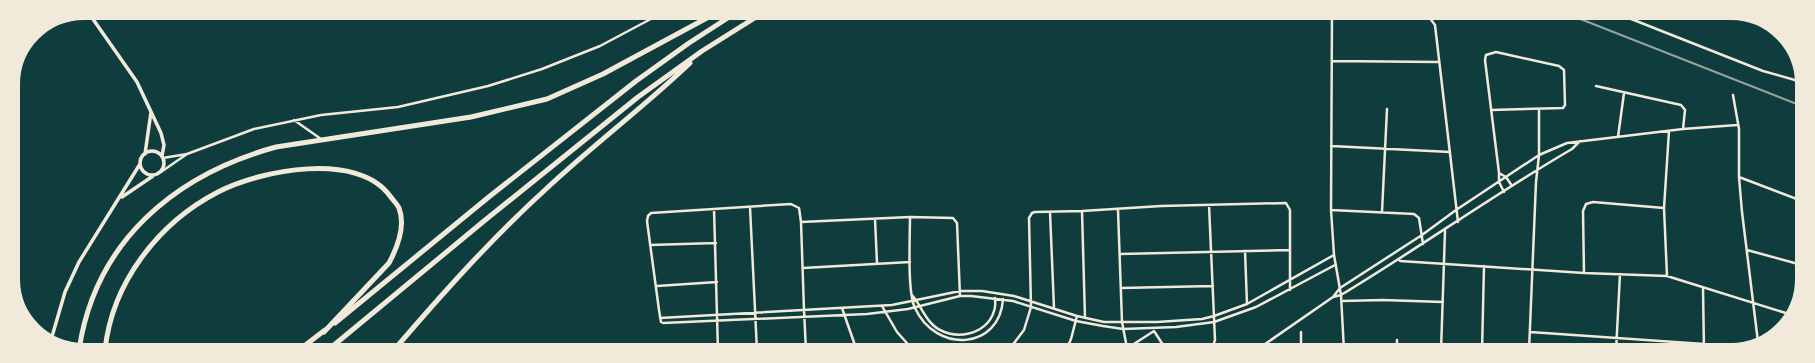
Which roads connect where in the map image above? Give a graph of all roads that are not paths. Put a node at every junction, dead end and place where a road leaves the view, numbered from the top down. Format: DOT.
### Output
graph roads {
  1 [pos="93,19"];
  2 [pos="651,19"];
  3 [pos="705,19"];
  4 [pos="727,19"];
  5 [pos="753,19"];
  6 [pos="1332,19"];
  7 [pos="1430,19"];
  8 [pos="1631,19"];
  9 [pos="702,51"];
  10 [pos="1332,61"];
  11 [pos="1438,62"];
  12 [pos="1796,80"];
  13 [pos="1596,86"];
  14 [pos="1624,92"];
  15 [pos="1733,94"];
  16 [pos="1387,109"];
  17 [pos="1491,110"];
  18 [pos="1539,110"];
  19 [pos="151,112"];
  20 [pos="294,120"];
  21 [pos="1737,125"];
  22 [pos="1683,129"];
  23 [pos="1669,131"];
  24 [pos="1618,137"];
  25 [pos="321,139"];
  26 [pos="1581,141"];
  27 [pos="1332,146"];
  28 [pos="1386,148"];
  29 [pos="1450,152"];
  30 [pos="145,154"];
  31 [pos="187,154"];
  32 [pos="1539,155"];
  33 [pos="162,157"];
  34 [pos="140,164"];
  35 [pos="1538,170"];
  36 [pos="161,172"];
  37 [pos="1499,173"];
  38 [pos="154,175"];
  39 [pos="1739,176"];
  40 [pos="1506,177"];
  41 [pos="1499,182"];
  42 [pos="1512,186"];
  43 [pos="1504,192"];
  44 [pos="121,198"];
  45 [pos="1796,199"];
  46 [pos="1209,205"];
  47 [pos="750,207"];
  48 [pos="1664,208"];
  49 [pos="714,209"];
  50 [pos="1118,210"];
  51 [pos="1331,210"];
  52 [pos="1456,210"];
  53 [pos="1082,211"];
  54 [pos="1050,212"];
  55 [pos="1382,212"];
  56 [pos="910,217"];
  57 [pos="875,218"];
  58 [pos="801,222"];
  59 [pos="1458,222"];
  60 [pos="1445,230"];
  61 [pos="1422,235"];
  62 [pos="716,243"];
  63 [pos="1423,244"];
  64 [pos="650,245"];
  65 [pos="1290,250"];
  66 [pos="1747,250"];
  67 [pos="1211,251"];
  68 [pos="1245,251"];
  69 [pos="1120,254"];
  70 [pos="1334,255"];
  71 [pos="1398,261"];
  72 [pos="910,262"];
  73 [pos="877,263"];
  74 [pos="1796,263"];
  75 [pos="1335,264"];
  76 [pos="1445,264"];
  77 [pos="1484,266"];
  78 [pos="803,268"];
  79 [pos="1532,269"];
  80 [pos="1584,273"];
  81 [pos="1620,274"];
  82 [pos="1667,276"];
  83 [pos="1290,281"];
  84 [pos="716,282"];
  85 [pos="656,286"];
  86 [pos="1214,286"];
  87 [pos="1122,288"];
  88 [pos="1340,288"];
  89 [pos="1703,288"];
  90 [pos="1290,290"];
  91 [pos="960,291"];
  92 [pos="912,294"];
  93 [pos="960,296"];
  94 [pos="1341,296"];
  95 [pos="1333,297"];
  96 [pos="995,298"];
  97 [pos="917,300"];
  98 [pos="1003,300"];
  99 [pos="1031,301"];
  100 [pos="1342,301"];
  101 [pos="912,302"];
  102 [pos="1443,302"];
  103 [pos="1753,302"];
  104 [pos="1247,304"];
  105 [pos="882,306"];
  106 [pos="920,306"];
  107 [pos="914,307"];
  108 [pos="1031,307"];
  109 [pos="842,308"];
  110 [pos="1054,308"];
  111 [pos="804,310"];
  112 [pos="755,312"];
  113 [pos="884,312"];
  114 [pos="1786,313"];
  115 [pos="718,315"];
  116 [pos="844,315"];
  117 [pos="805,316"];
  118 [pos="1077,316"];
  119 [pos="1214,316"];
  120 [pos="660,318"];
  121 [pos="755,318"];
  122 [pos="1085,318"];
  123 [pos="718,320"];
  124 [pos="1076,321"];
  125 [pos="1122,322"];
  126 [pos="1214,322"];
  127 [pos="1123,329"];
  128 [pos="1153,330"];
  129 [pos="324,332"];
  130 [pos="1301,332"];
  131 [pos="1530,332"];
  132 [pos="52,335"];
  133 [pos="1616,338"];
  134 [pos="1758,338"];
  135 [pos="1398,340"];
  136 [pos="80,344"];
  137 [pos="106,344"];
  138 [pos="307,344"];
  139 [pos="335,344"];
  140 [pos="399,344"];
  141 [pos="718,344"];
  142 [pos="757,344"];
  143 [pos="806,344"];
  144 [pos="854,344"];
  145 [pos="908,344"];
  146 [pos="1013,344"];
  147 [pos="1068,344"];
  148 [pos="1127,344"];
  149 [pos="1135,344"];
  150 [pos="1162,344"];
  151 [pos="1214,344"];
  152 [pos="1265,344"];
  153 [pos="1301,344"];
  154 [pos="1344,344"];
  155 [pos="1398,344"];
  156 [pos="1441,344"];
  157 [pos="1482,344"];
  158 [pos="1529,344"];
  159 [pos="1616,344"];
  160 [pos="1704,344"];
  1 -- 19 [label="street"];
  2 -- 20 [label="street"];
  3 -- 25 [label="highway"];
  4 -- 129 [label="highway"];
  5 -- 9 [label="highway"];
  6 -- 10 [label="street"];
  7 -- 11 [label="street"];
  8 -- 12 [label="street"];
  9 -- 139 [label="highway"];
  9 -- 140 [label="highway"];
  10 -- 11 [label="street"];
  10 -- 27 [label="street"];
  11 -- 29 [label="street"];
  13 -- 14 [label="street"];
  14 -- 22 [label="street"];
  14 -- 24 [label="street"];
  15 -- 21 [label="street"];
  16 -- 28 [label="street"];
  17 -- 18 [label="street"];
  17 -- 18 [label="street"];
  17 -- 37 [label="street"];
  18 -- 32 [label="street"];
  19 -- 30 [label="street"];
  19 -- 33 [label="street"];
  20 -- 25 [label="street"];
  20 -- 31 [label="street"];
  21 -- 22 [label="street"];
  21 -- 39 [label="street"];
  22 -- 23 [label="street"];
  23 -- 24 [label="street"];
  23 -- 48 [label="street"];
  24 -- 26 [label="street"];
  25 -- 136 [label="highway"];
  26 -- 32 [label="street"];
  26 -- 35 [label="street"];
  27 -- 28 [label="street"];
  27 -- 51 [label="street"];
  28 -- 29 [label="street"];
  28 -- 55 [label="street"];
  29 -- 52 [label="street"];
  30 -- 33 [label="street"];
  30 -- 34 [label="street"];
  31 -- 33 [label="street"];
  31 -- 36 [label="street"];
  32 -- 35 [label="street"];
  32 -- 40 [label="street"];
  33 -- 36 [label="street"];
  34 -- 38 [label="street"];
  34 -- 44 [label="street"];
  35 -- 42 [label="street"];
  35 -- 79 [label="street"];
  36 -- 38 [label="street"];
  37 -- 40 [label="street"];
  37 -- 41 [label="street"];
  38 -- 44 [label="street"];
  39 -- 45 [label="street"];
  39 -- 66 [label="street"];
  40 -- 41 [label="street"];
  40 -- 42 [label="street"];
  41 -- 43 [label="street"];
  41 -- 52 [label="street"];
  42 -- 43 [label="street"];
  43 -- 59 [label="street"];
  44 -- 132 [label="street"];
  46 -- 50 [label="street"];
  46 -- 65 [label="street"];
  46 -- 67 [label="street"];
  47 -- 49 [label="street"];
  47 -- 58 [label="street"];
  47 -- 112 [label="street"];
  48 -- 80 [label="street"];
  48 -- 82 [label="street"];
  49 -- 62 [label="street"];
  49 -- 64 [label="street"];
  50 -- 53 [label="street"];
  50 -- 69 [label="street"];
  51 -- 55 [label="street"];
  51 -- 70 [label="street"];
  52 -- 59 [label="street"];
  52 -- 61 [label="street"];
  53 -- 54 [label="street"];
  53 -- 122 [label="street"];
  54 -- 99 [label="street"];
  54 -- 110 [label="street"];
  55 -- 61 [label="street"];
  56 -- 57 [label="street"];
  56 -- 72 [label="street"];
  56 -- 91 [label="street"];
  57 -- 58 [label="street"];
  57 -- 73 [label="street"];
  58 -- 78 [label="street"];
  59 -- 60 [label="street"];
  60 -- 63 [label="street"];
  60 -- 76 [label="street"];
  61 -- 63 [label="street"];
  61 -- 88 [label="street"];
  62 -- 64 [label="street"];
  62 -- 84 [label="street"];
  63 -- 71 [label="street"];
  64 -- 85 [label="street"];
  65 -- 68 [label="street"];
  65 -- 83 [label="street"];
  66 -- 74 [label="street"];
  66 -- 103 [label="street"];
  67 -- 68 [label="street"];
  67 -- 69 [label="street"];
  67 -- 86 [label="street"];
  68 -- 104 [label="street"];
  69 -- 87 [label="street"];
  70 -- 75 [label="street"];
  70 -- 83 [label="street"];
  71 -- 76 [label="street"];
  71 -- 94 [label="street"];
  72 -- 73 [label="street"];
  72 -- 92 [label="street"];
  73 -- 78 [label="street"];
  75 -- 88 [label="street"];
  75 -- 90 [label="street"];
  76 -- 77 [label="street"];
  76 -- 102 [label="street"];
  77 -- 79 [label="street"];
  77 -- 157 [label="street"];
  78 -- 111 [label="street"];
  79 -- 80 [label="street"];
  79 -- 131 [label="street"];
  80 -- 81 [label="street"];
  81 -- 82 [label="street"];
  81 -- 133 [label="street"];
  82 -- 89 [label="street"];
  83 -- 90 [label="street"];
  83 -- 104 [label="street"];
  84 -- 85 [label="street"];
  84 -- 115 [label="street"];
  85 -- 120 [label="street"];
  86 -- 87 [label="street"];
  86 -- 119 [label="street"];
  87 -- 125 [label="street"];
  88 -- 94 [label="street"];
  88 -- 95 [label="street"];
  89 -- 103 [label="street"];
  89 -- 160 [label="street"];
  90 -- 126 [label="street"];
  91 -- 93 [label="street"];
  91 -- 97 [label="street"];
  91 -- 99 [label="street"];
  92 -- 97 [label="street"];
  92 -- 101 [label="street"];
  93 -- 96 [label="street"];
  93 -- 106 [label="street"];
  94 -- 95 [label="street"];
  94 -- 100 [label="street"];
  95 -- 152 [label="street"];
  96 -- 98 [label="street"];
  96 -- 106 [label="street"];
  97 -- 101 [label="street"];
  97 -- 106 [label="street"];
  98 -- 107 [label="street"];
  98 -- 108 [label="street"];
  99 -- 108 [label="street"];
  99 -- 110 [label="street"];
  100 -- 102 [label="street"];
  100 -- 154 [label="street"];
  101 -- 105 [label="street"];
  101 -- 107 [label="street"];
  102 -- 156 [label="street"];
  103 -- 114 [label="street"];
  103 -- 134 [label="street"];
  104 -- 119 [label="street"];
  105 -- 109 [label="street"];
  105 -- 113 [label="street"];
  106 -- 107 [label="street"];
  107 -- 113 [label="street"];
  108 -- 124 [label="street"];
  108 -- 146 [label="street"];
  109 -- 111 [label="street"];
  109 -- 116 [label="street"];
  110 -- 118 [label="street"];
  111 -- 112 [label="street"];
  111 -- 117 [label="street"];
  112 -- 115 [label="street"];
  112 -- 121 [label="street"];
  113 -- 116 [label="street"];
  113 -- 145 [label="street"];
  115 -- 120 [label="street"];
  115 -- 123 [label="street"];
  116 -- 117 [label="street"];
  116 -- 144 [label="street"];
  117 -- 121 [label="street"];
  117 -- 143 [label="street"];
  118 -- 122 [label="street"];
  118 -- 124 [label="street"];
  119 -- 125 [label="street"];
  119 -- 126 [label="street"];
  120 -- 123 [label="street"];
  121 -- 123 [label="street"];
  121 -- 142 [label="street"];
  122 -- 125 [label="street"];
  123 -- 141 [label="street"];
  124 -- 127 [label="street"];
  124 -- 147 [label="street"];
  125 -- 127 [label="street"];
  126 -- 128 [label="street"];
  126 -- 151 [label="street"];
  127 -- 128 [label="street"];
  127 -- 148 [label="street"];
  128 -- 149 [label="street"];
  128 -- 150 [label="street"];
  129 -- 137 [label="highway"];
  129 -- 138 [label="highway"];
  130 -- 153 [label="street"];
  131 -- 133 [label="street"];
  131 -- 158 [label="street"];
  133 -- 159 [label="street"];
  133 -- 160 [label="street"];
  135 -- 155 [label="street"];
}
